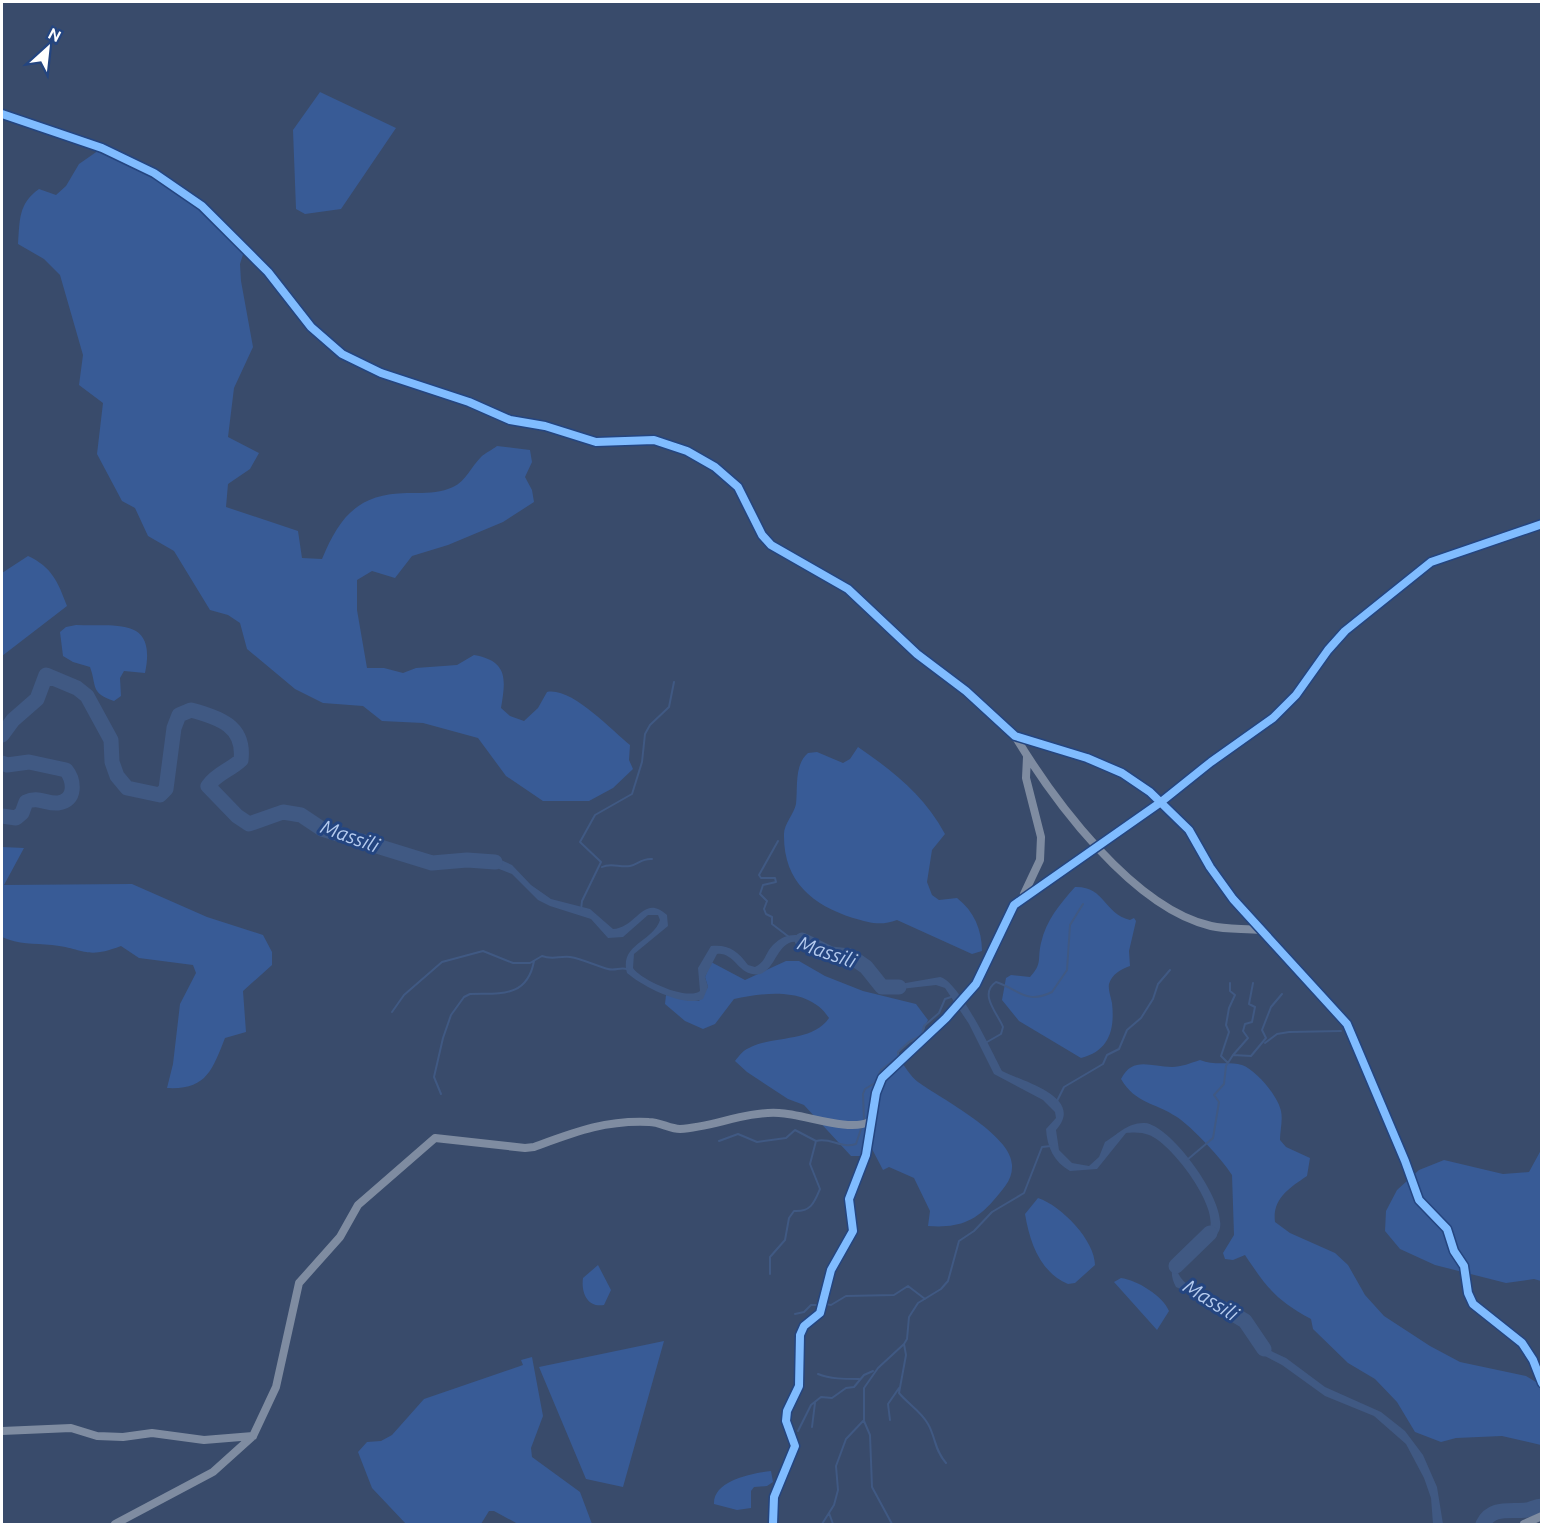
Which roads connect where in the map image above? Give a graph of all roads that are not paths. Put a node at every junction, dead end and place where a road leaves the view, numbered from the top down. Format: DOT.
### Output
graph roads {
  1 [pos="4,116"];
  2 [pos="1542,524"];
  3 [pos="1015,736"];
  4 [pos="1027,757"];
  5 [pos="1161,802"];
  6 [pos="1097,848"];
  7 [pos="1022,898"];
  8 [pos="1261,930"];
  9 [pos="869,1122"];
  10 [pos="1542,1383"];
  11 [pos="2,1431"];
  12 [pos="253,1436"];
  13 [pos="1542,1516"];
  14 [pos="115,1524"];
  15 [pos="773,1524"];
  16 [pos="1524,1524"];
  1 -- 3 [label="street"];
  2 -- 5 [label="street"];
  3 -- 4 [label="street"];
  3 -- 5 [label="street"];
  4 -- 6 [label="street"];
  4 -- 7 [label="street"];
  5 -- 6 [label="street"];
  5 -- 8 [label="street"];
  6 -- 7 [label="street"];
  6 -- 8 [label="street"];
  7 -- 9 [label="street"];
  8 -- 10 [label="street"];
  9 -- 12 [label="street"];
  9 -- 15 [label="street"];
  11 -- 12 [label="street"];
  12 -- 14 [label="street"];
  13 -- 16 [label="street"];
}
